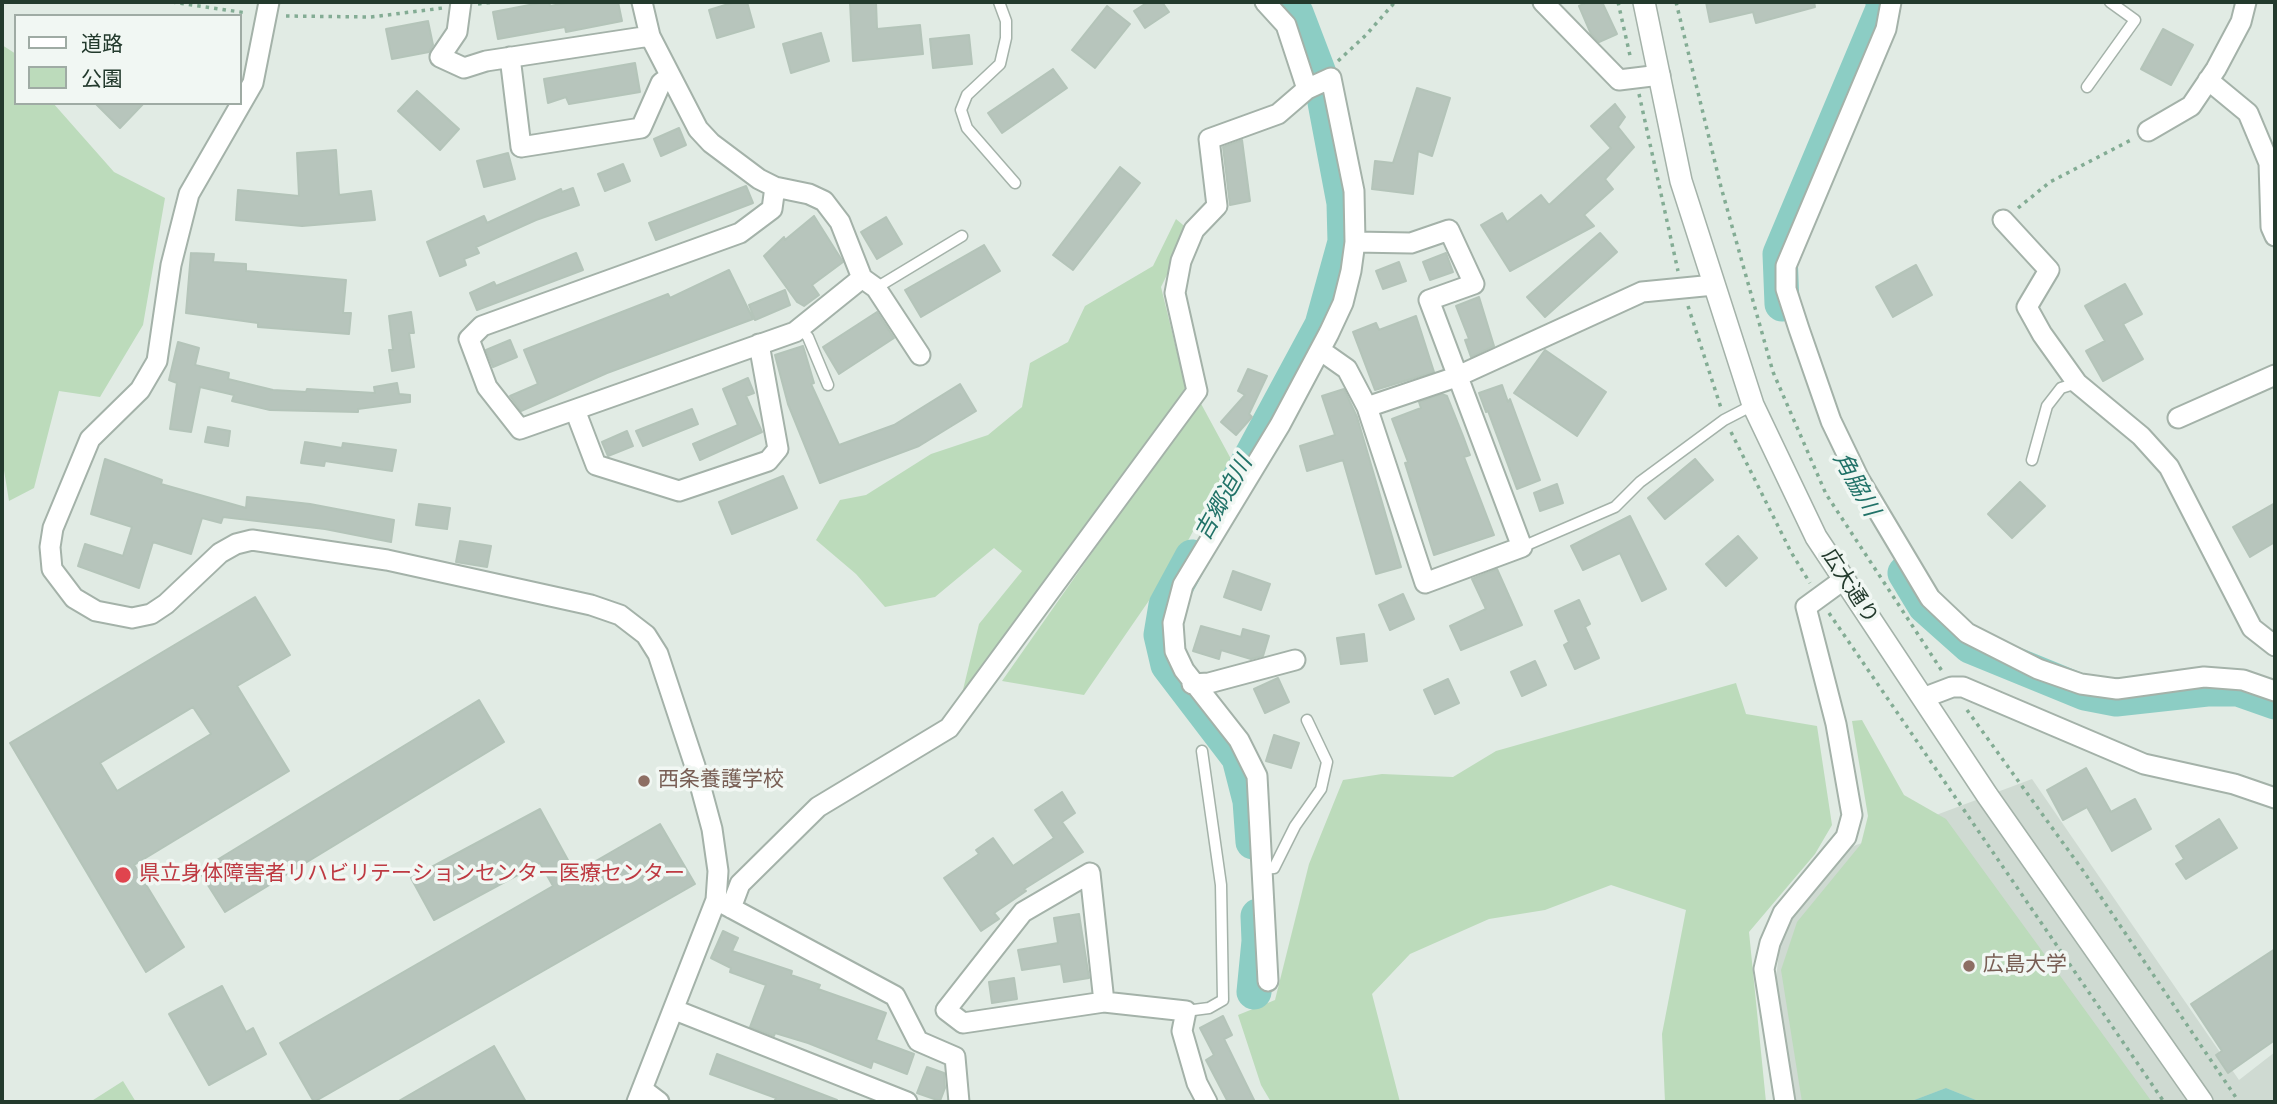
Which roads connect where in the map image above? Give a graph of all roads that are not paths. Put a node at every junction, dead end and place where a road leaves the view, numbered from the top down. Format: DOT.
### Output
graph roads {
  1 [pos="642,2"];
  2 [pos="999,2"];
  3 [pos="1265,2"];
  4 [pos="1543,2"];
  5 [pos="1644,2"];
  6 [pos="1891,2"];
  7 [pos="2110,2"];
  8 [pos="2246,2"];
  9 [pos="461,4"];
  10 [pos="267,9"];
  11 [pos="650,36"];
  12 [pos="510,57"];
  13 [pos="1660,75"];
  14 [pos="669,77"];
  15 [pos="2208,80"];
  16 [pos="1319,83"];
  17 [pos="2087,87"];
  18 [pos="242,102"];
  19 [pos="240,105"];
  20 [pos="2148,131"];
  21 [pos="1015,183"];
  22 [pos="775,187"];
  23 [pos="2003,220"];
  24 [pos="962,236"];
  25 [pos="2275,236"];
  26 [pos="1355,242"];
  27 [pos="869,283"];
  28 [pos="1714,285"];
  29 [pos="800,328"];
  30 [pos="759,344"];
  31 [pos="1320,350"];
  32 [pos="920,355"];
  33 [pos="2275,375"];
  34 [pos="1456,377"];
  35 [pos="2077,383"];
  36 [pos="828,385"];
  37 [pos="1753,405"];
  38 [pos="1367,407"];
  39 [pos="575,410"];
  40 [pos="2178,418"];
  41 [pos="2032,460"];
  42 [pos="1522,547"];
  43 [pos="1843,580"];
  44 [pos="2275,646"];
  45 [pos="1296,660"];
  46 [pos="1192,684"];
  47 [pos="2275,691"];
  48 [pos="1923,698"];
  49 [pos="1307,720"];
  50 [pos="1202,751"];
  51 [pos="2275,798"];
  52 [pos="1262,869"];
  53 [pos="721,897"];
  54 [pos="1268,981"];
  55 [pos="1104,1002"];
  56 [pos="675,1010"];
  57 [pos="1186,1010"];
  58 [pos="640,1096"];
  59 [pos="659,1102"];
  60 [pos="907,1102"];
  61 [pos="959,1102"];
  62 [pos="1207,1102"];
  63 [pos="1785,1102"];
  64 [pos="2202,1102"];
  1 -- 11 [label="street"];
  2 -- 21 [label="lane"];
  3 -- 16 [label="street"];
  4 -- 13 [label="street"];
  5 -- 13 [label="street, 広大通り"];
  6 -- 47 [label="street"];
  7 -- 17 [label="lane"];
  8 -- 15 [label="street"];
  9 -- 12 [label="street"];
  10 -- 18 [label="street"];
  11 -- 12 [label="street"];
  11 -- 14 [label="street"];
  12 -- 14 [label="street"];
  13 -- 28 [label="street, 広大通り"];
  14 -- 22 [label="street"];
  15 -- 20 [label="street"];
  15 -- 25 [label="street"];
  16 -- 26 [label="street"];
  16 -- 53 [label="street"];
  19 -- 53 [label="street"];
  22 -- 27 [label="street"];
  22 -- 39 [label="street"];
  23 -- 35 [label="street"];
  24 -- 27 [label="lane"];
  26 -- 31 [label="street"];
  26 -- 34 [label="street"];
  27 -- 29 [label="street"];
  27 -- 32 [label="street"];
  28 -- 34 [label="street"];
  28 -- 37 [label="street, 広大通り"];
  29 -- 30 [label="street"];
  29 -- 36 [label="lane"];
  30 -- 39 [label="street"];
  30 -- 39 [label="street"];
  31 -- 38 [label="street"];
  31 -- 46 [label="street"];
  33 -- 40 [label="street"];
  34 -- 38 [label="street"];
  34 -- 42 [label="street"];
  35 -- 41 [label="lane"];
  35 -- 44 [label="street"];
  37 -- 42 [label="lane"];
  37 -- 43 [label="street, 広大通り"];
  38 -- 42 [label="street"];
  43 -- 48 [label="street, 広大通り"];
  43 -- 63 [label="street"];
  45 -- 46 [label="street"];
  46 -- 52 [label="street"];
  48 -- 51 [label="street"];
  48 -- 64 [label="street, 広大通り"];
  49 -- 52 [label="lane"];
  50 -- 57 [label="lane"];
  52 -- 54 [label="street"];
  53 -- 56 [label="street"];
  53 -- 61 [label="street"];
  55 -- 55 [label="street"];
  55 -- 57 [label="street"];
  56 -- 58 [label="street"];
  56 -- 60 [label="street"];
  57 -- 62 [label="street"];
  58 -- 59 [label="street"];
}
